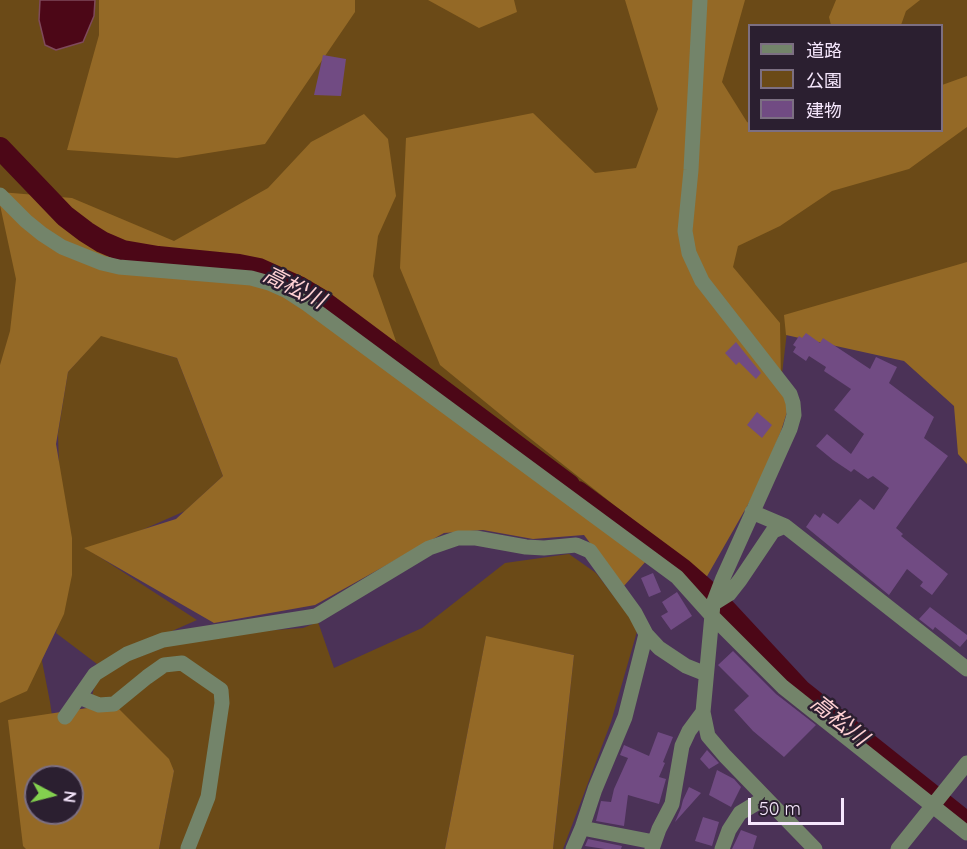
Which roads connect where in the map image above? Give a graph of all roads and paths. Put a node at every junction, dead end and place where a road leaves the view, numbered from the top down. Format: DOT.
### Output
graph roads {
  1 [pos="700,0"];
  2 [pos="0,195"];
  3 [pos="752,512"];
  4 [pos="785,526"];
  5 [pos="712,610"];
  6 [pos="646,634"];
  7 [pos="967,669"];
  8 [pos="706,674"];
  9 [pos="79,697"];
  10 [pos="703,712"];
  11 [pos="65,717"];
  12 [pos="967,763"];
  13 [pos="765,798"];
  14 [pos="937,800"];
  15 [pos="582,828"];
  16 [pos="967,833"];
  17 [pos="653,845"];
  18 [pos="188,848"];
  19 [pos="573,849"];
  20 [pos="722,849"];
  21 [pos="815,849"];
  22 [pos="898,849"];
  1 -- 3 [label="street"];
  2 -- 5 [label="street"];
  3 -- 4 [label="street"];
  3 -- 5 [label="street"];
  4 -- 5 [label="street"];
  4 -- 7 [label="street"];
  5 -- 8 [label="street"];
  5 -- 14 [label="street"];
  6 -- 8 [label="street"];
  6 -- 9 [label="street"];
  6 -- 15 [label="street"];
  8 -- 10 [label="street"];
  9 -- 11 [label="street"];
  9 -- 18 [label="street"];
  10 -- 13 [label="street"];
  10 -- 17 [label="street"];
  12 -- 14 [label="street"];
  13 -- 20 [label="street"];
  13 -- 21 [label="street"];
  14 -- 16 [label="street"];
  14 -- 22 [label="street"];
  15 -- 17 [label="street"];
  15 -- 19 [label="street"];
}
